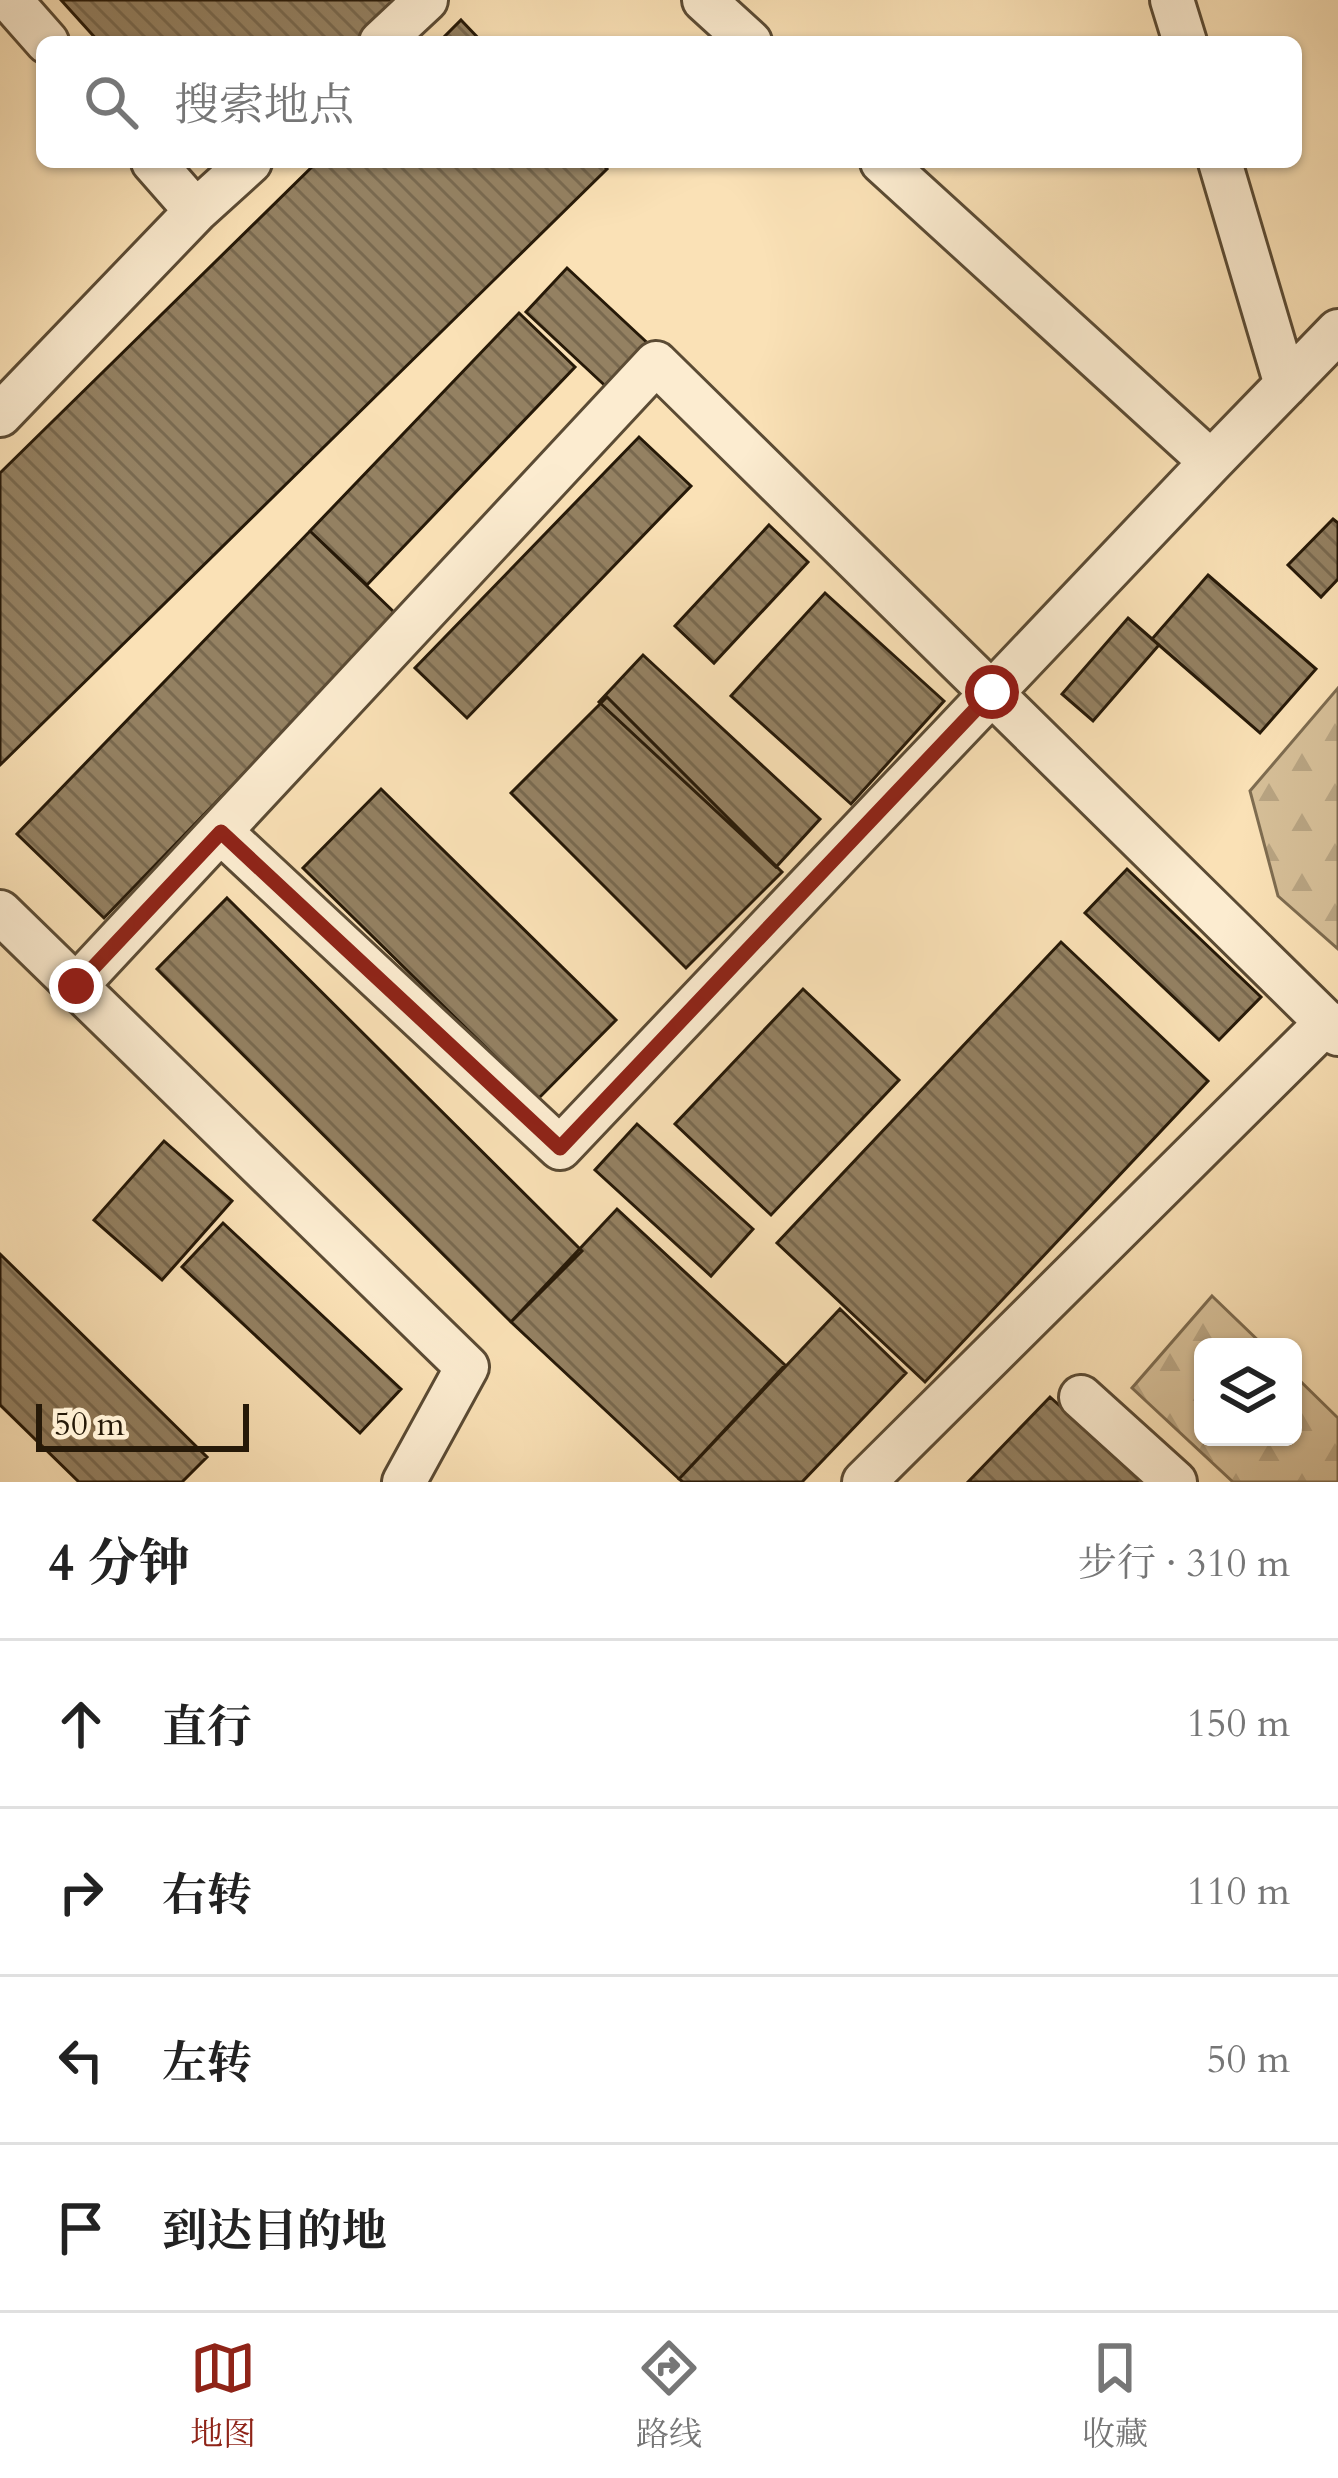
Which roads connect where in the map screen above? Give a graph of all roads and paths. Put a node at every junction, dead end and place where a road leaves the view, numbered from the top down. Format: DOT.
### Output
graph roads {
  1 [pos="10,0"];
  2 [pos="427,0"];
  3 [pos="704,0"];
  4 [pos="1172,0"];
  5 [pos="42,36"];
  6 [pos="388,36"];
  7 [pos="743,36"];
  8 [pos="1183,36"];
  9 [pos="158,168"];
  10 [pos="243,168"];
  11 [pos="889,168"];
  12 [pos="1222,168"];
  13 [pos="196,211"];
  14 [pos="1338,331"];
  15 [pos="1286,385"];
  16 [pos="0,415"];
  17 [pos="1211,462"];
  18 [pos="992,692"];
  19 [pos="221,832"];
  20 [pos="0,912"];
  21 [pos="76,986"];
  22 [pos="1332,1028"];
  23 [pos="1081,1397"];
  24 [pos="404,1482"];
  25 [pos="864,1482"];
  26 [pos="1175,1482"];
  1 -- 5 [label="street"];
  2 -- 6 [label="street"];
  3 -- 7 [label="street"];
  4 -- 8 [label="street"];
  9 -- 13 [label="street"];
  10 -- 13 [label="street"];
  11 -- 17 [label="street"];
  12 -- 15 [label="street"];
  13 -- 16 [label="street"];
  14 -- 15 [label="street"];
  15 -- 17 [label="street"];
  17 -- 18 [label="street"];
  18 -- 19 [label="street"];
  18 -- 19 [label="street"];
  18 -- 22 [label="street"];
  19 -- 21 [label="street"];
  20 -- 21 [label="street"];
  21 -- 24 [label="street"];
  22 -- 25 [label="street"];
  23 -- 26 [label="street"];
}
